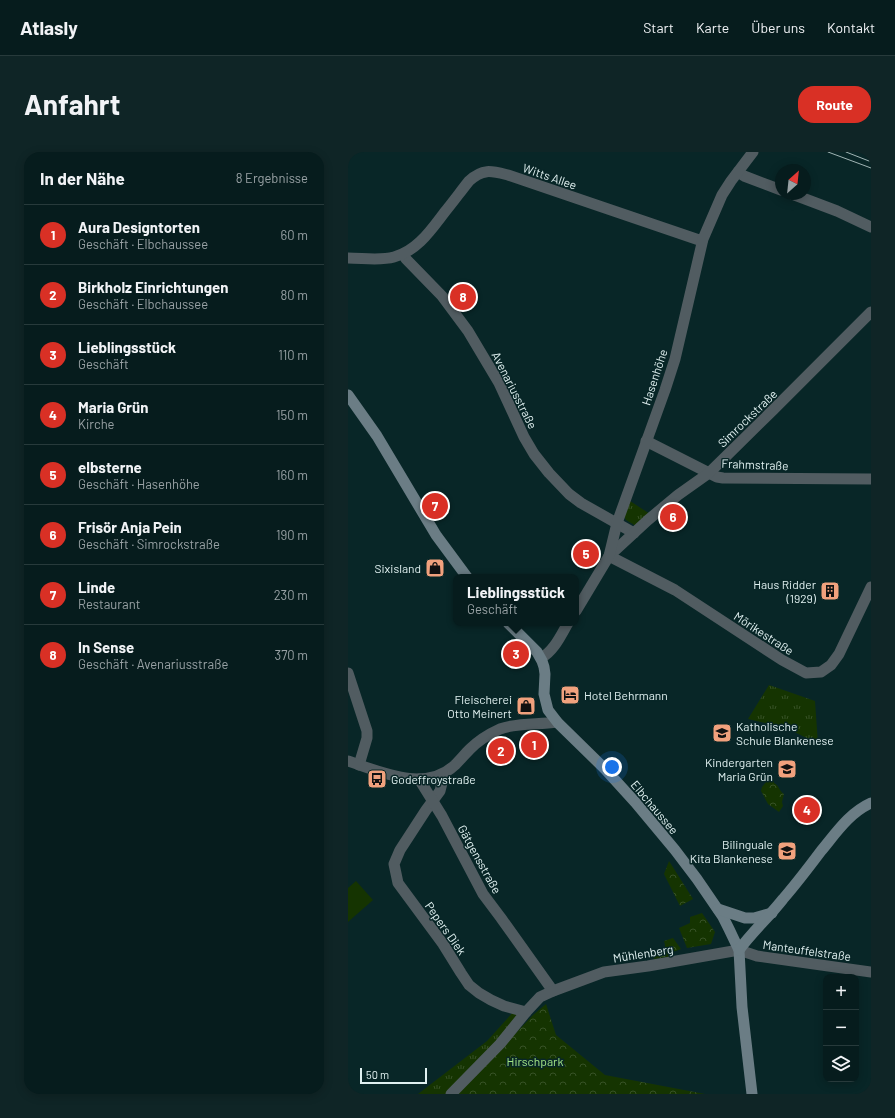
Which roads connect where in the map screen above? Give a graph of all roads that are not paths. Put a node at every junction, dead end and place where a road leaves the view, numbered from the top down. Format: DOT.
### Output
graph roads {
  1 [pos="753,152"];
  2 [pos="738,172"];
  3 [pos="775,188"];
  4 [pos="808,200"];
  5 [pos="871,227"];
  6 [pos="702,241"];
  7 [pos="404,254"];
  8 [pos="348,258"];
  9 [pos="871,312"];
  10 [pos="348,395"];
  11 [pos="646,441"];
  12 [pos="709,473"];
  13 [pos="871,478"];
  14 [pos="617,523"];
  15 [pos="634,533"];
  16 [pos="609,556"];
  17 [pos="465,574"];
  18 [pos="871,587"];
  19 [pos="579,606"];
  20 [pos="511,626"];
  21 [pos="566,626"];
  22 [pos="541,658"];
  23 [pos="348,673"];
  24 [pos="557,722"];
  25 [pos="348,761"];
  26 [pos="359,765"];
  27 [pos="440,775"];
  28 [pos="419,779"];
  29 [pos="433,802"];
  30 [pos="871,803"];
  31 [pos="718,909"];
  32 [pos="772,913"];
  33 [pos="739,950"];
  34 [pos="871,972"];
  35 [pos="553,991"];
  36 [pos="526,1012"];
  37 [pos="451,1094"];
  38 [pos="752,1094"];
  1 -- 2 [label="street, Hasenhöhe"];
  2 -- 3 [label="street"];
  2 -- 6 [label="street, Hasenhöhe"];
  4 -- 5 [label="street"];
  6 -- 7 [label="street, Witts Allee"];
  6 -- 11 [label="street, Hasenhöhe"];
  7 -- 8 [label="street, Witts Allee"];
  7 -- 14 [label="street, Avenariusstraße"];
  9 -- 12 [label="street, Simrockstraße"];
  10 -- 17 [label="main road"];
  11 -- 12 [label="street, Frahmstraße"];
  11 -- 14 [label="street, Hasenhöhe"];
  12 -- 13 [label="street, Frahmstraße"];
  12 -- 15 [label="street, Simrockstraße"];
  14 -- 15 [label="street"];
  14 -- 16 [label="street, Hasenhöhe"];
  15 -- 16 [label="street, Simrockstraße"];
  16 -- 18 [label="street, Mörikestraße"];
  16 -- 19 [label="street, Hasenhöhe"];
  20 -- 22 [label="main road"];
  21 -- 22 [label="street"];
  22 -- 24 [label="main road, Elbchaussee"];
  23 -- 26 [label="street"];
  24 -- 27 [label="street"];
  24 -- 31 [label="main road, Elbchaussee"];
  25 -- 26 [label="street"];
  26 -- 28 [label="street"];
  27 -- 28 [label="street"];
  27 -- 29 [label="street"];
  28 -- 29 [label="street, Gätgensstraße"];
  29 -- 35 [label="street, Gätgensstraße"];
  29 -- 36 [label="street, Pepers Diek"];
  30 -- 32 [label="main road"];
  31 -- 32 [label="main road"];
  31 -- 33 [label="main road, Elbchaussee"];
  32 -- 33 [label="main road"];
  33 -- 34 [label="street, Manteuffelstraße"];
  33 -- 35 [label="street, Mühlenberg"];
  33 -- 38 [label="main road, Elbchaussee"];
  35 -- 36 [label="street"];
  36 -- 37 [label="street"];
}
